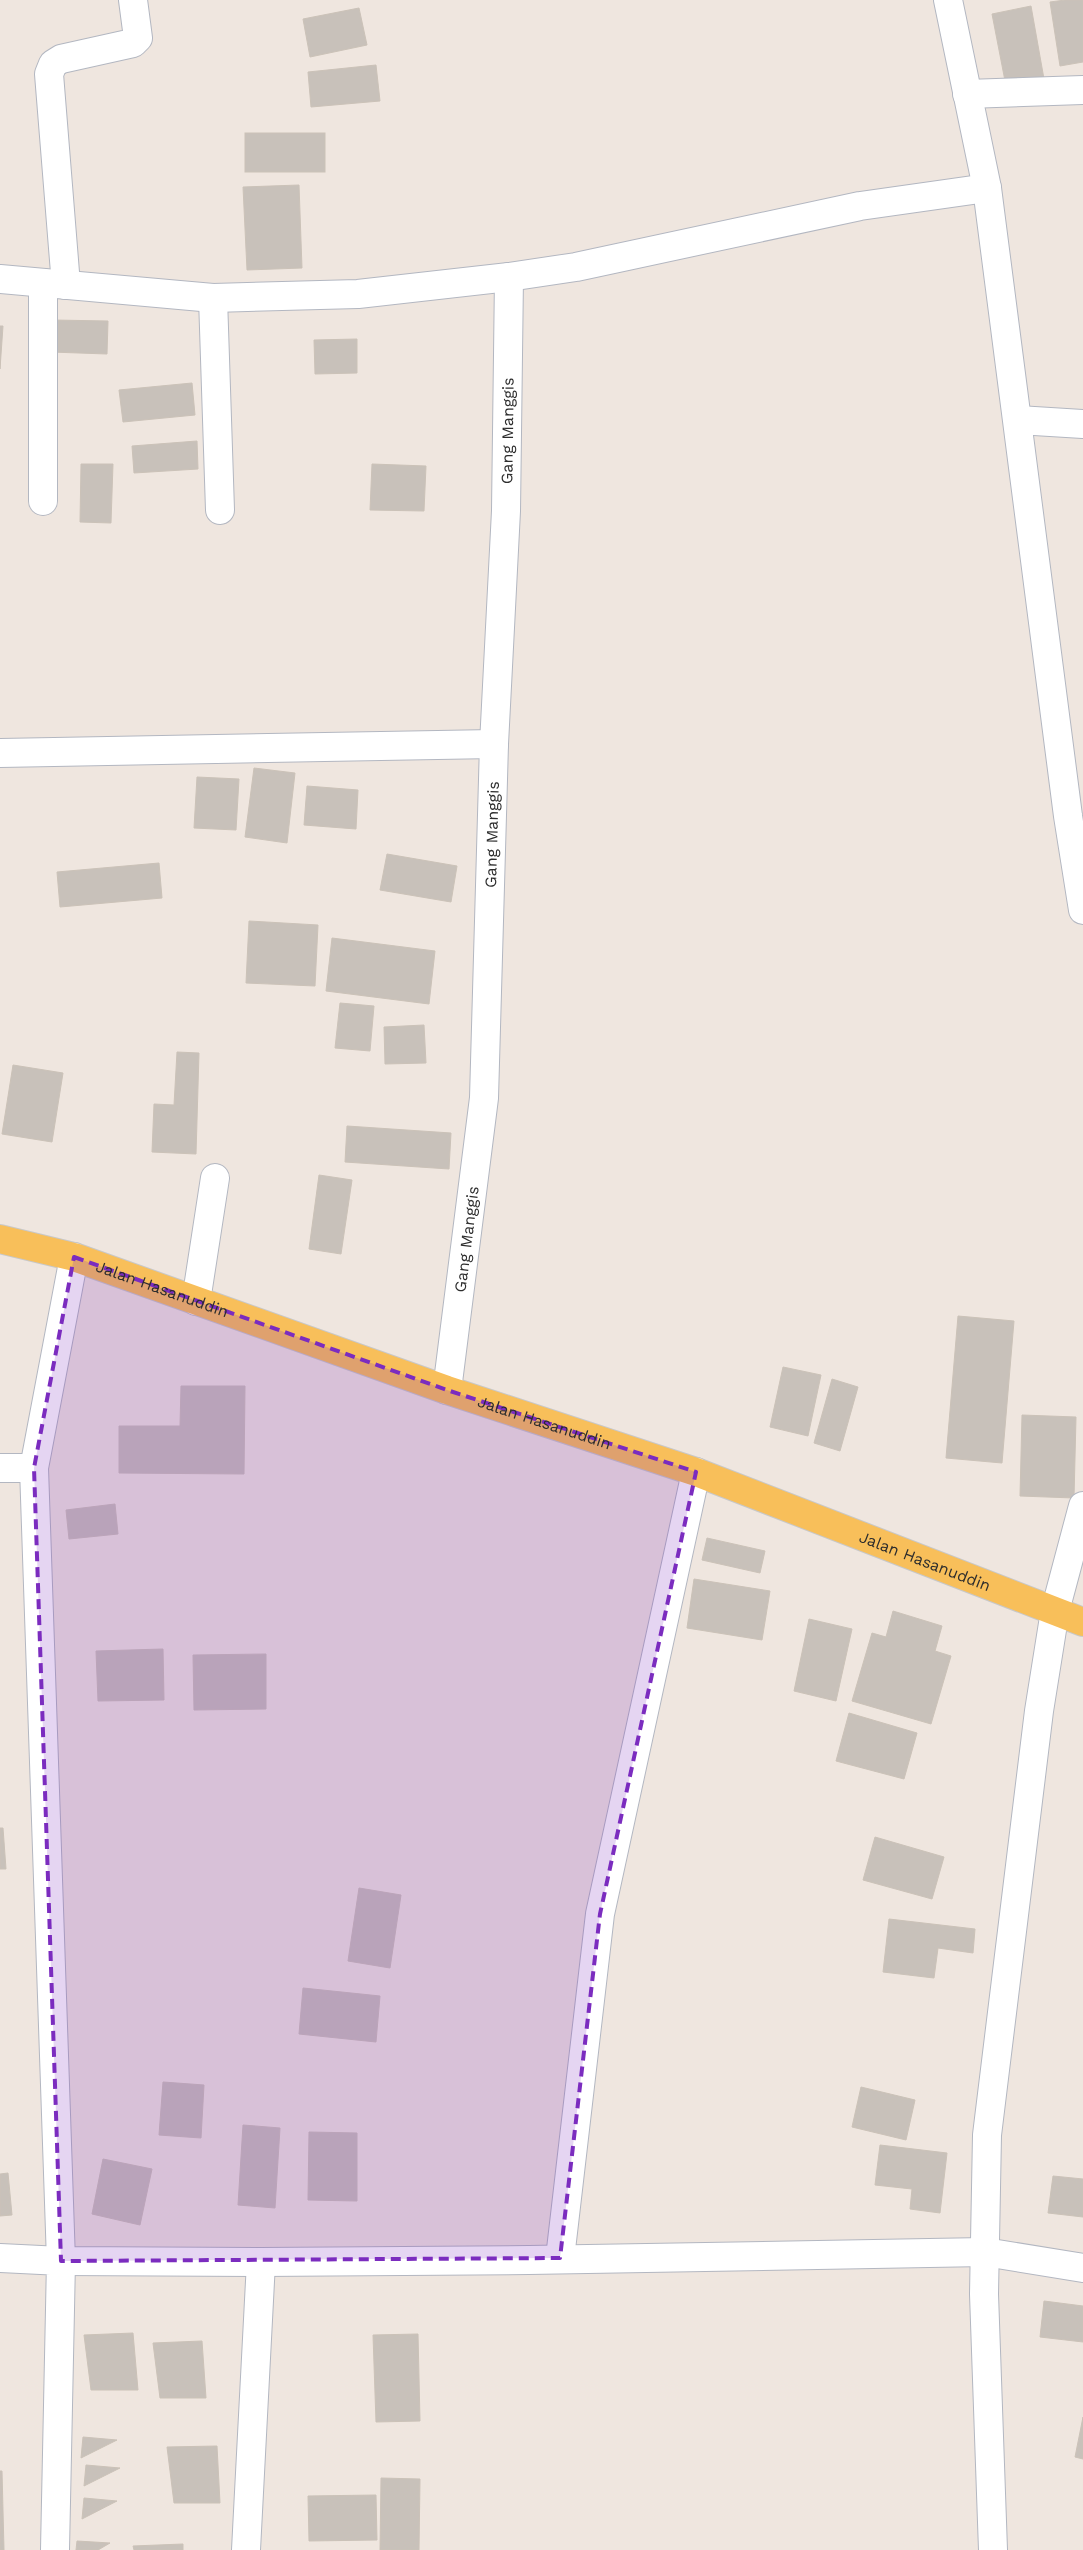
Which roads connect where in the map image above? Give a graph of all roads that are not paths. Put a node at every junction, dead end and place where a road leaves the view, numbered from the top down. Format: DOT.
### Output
graph roads {
  1 [pos="133,0"];
  2 [pos="948,0"];
  3 [pos="1083,90"];
  4 [pos="967,94"];
  5 [pos="986,188"];
  6 [pos="509,277"];
  7 [pos="0,279"];
  8 [pos="54,284"];
  9 [pos="213,298"];
  10 [pos="1018,420"];
  11 [pos="1083,424"];
  12 [pos="43,501"];
  13 [pos="220,510"];
  14 [pos="494,744"];
  15 [pos="0,753"];
  16 [pos="1083,910"];
  17 [pos="215,1178"];
  18 [pos="0,1239"];
  19 [pos="74,1257"];
  20 [pos="196,1300"];
  21 [pos="447,1390"];
  22 [pos="0,1468"];
  23 [pos="34,1468"];
  24 [pos="696,1472"];
  25 [pos="1083,1506"];
  26 [pos="1055,1611"];
  27 [pos="1083,1622"];
  28 [pos="985,2252"];
  29 [pos="0,2258"];
  30 [pos="560,2258"];
  31 [pos="61,2260"];
  32 [pos="261,2262"];
  33 [pos="1083,2268"];
  34 [pos="55,2550"];
  35 [pos="246,2550"];
  36 [pos="994,2550"];
  1 -- 8 [label="street"];
  2 -- 4 [label="street"];
  3 -- 4 [label="street"];
  4 -- 5 [label="street"];
  5 -- 6 [label="street"];
  5 -- 10 [label="street"];
  6 -- 9 [label="street"];
  6 -- 14 [label="street, Gang Manggis"];
  7 -- 8 [label="street"];
  8 -- 9 [label="street"];
  8 -- 12 [label="street"];
  9 -- 13 [label="street"];
  10 -- 11 [label="street"];
  10 -- 16 [label="street"];
  14 -- 15 [label="street"];
  14 -- 21 [label="street, Gang Manggis"];
  17 -- 20 [label="street"];
  18 -- 19 [label="main road, Jalan Hasanuddin"];
  19 -- 20 [label="main road, Jalan Hasanuddin"];
  19 -- 23 [label="street"];
  20 -- 21 [label="main road, Jalan Hasanuddin"];
  21 -- 24 [label="main road, Jalan Hasanuddin"];
  22 -- 23 [label="street"];
  23 -- 31 [label="street"];
  24 -- 26 [label="main road, Jalan Hasanuddin"];
  24 -- 30 [label="street"];
  25 -- 26 [label="street"];
  26 -- 27 [label="main road, Jalan Hasanuddin"];
  26 -- 28 [label="street"];
  28 -- 30 [label="street"];
  28 -- 33 [label="street"];
  28 -- 36 [label="street"];
  29 -- 31 [label="street"];
  30 -- 32 [label="street"];
  31 -- 32 [label="street"];
  31 -- 34 [label="street"];
  32 -- 35 [label="street"];
}
